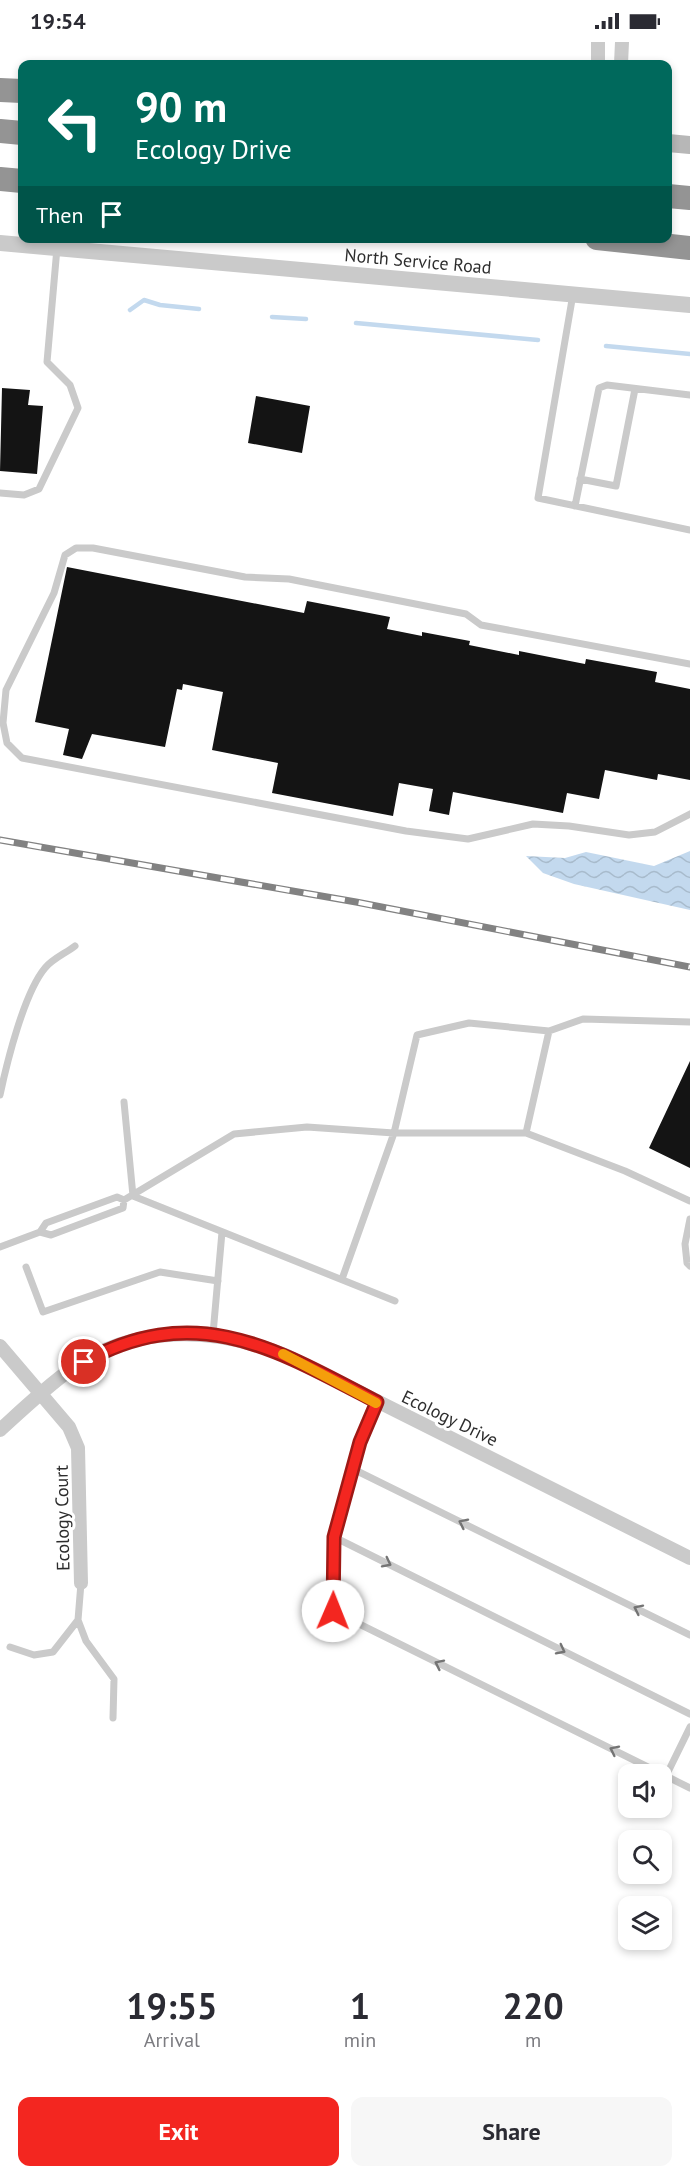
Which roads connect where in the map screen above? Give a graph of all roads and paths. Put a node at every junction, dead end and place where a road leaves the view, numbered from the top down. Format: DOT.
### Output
graph roads {
  1 [pos="598,42"];
  2 [pos="622,42"];
  3 [pos="598,60"];
  4 [pos="621,60"];
  5 [pos="0,82"];
  6 [pos="18,84"];
  7 [pos="0,90"];
  8 [pos="18,91"];
  9 [pos="0,131"];
  10 [pos="18,133"];
  11 [pos="0,179"];
  12 [pos="18,181"];
  13 [pos="672,196"];
  14 [pos="690,198"];
  15 [pos="0,243"];
  16 [pos="644,243"];
  17 [pos="57,248"];
  18 [pos="690,248"];
  19 [pos="573,294"];
  20 [pos="690,305"];
  21 [pos="635,389"];
  22 [pos="690,395"];
  23 [pos="580,479"];
  24 [pos="0,493"];
  25 [pos="575,506"];
  26 [pos="690,530"];
  27 [pos="690,664"];
  28 [pos="690,814"];
  29 [pos="75,946"];
  30 [pos="690,1022"];
  31 [pos="549,1031"];
  32 [pos="0,1095"];
  33 [pos="124,1102"];
  34 [pos="394,1133"];
  35 [pos="526,1133"];
  36 [pos="133,1196"];
  37 [pos="124,1200"];
  38 [pos="690,1201"];
  39 [pos="690,1219"];
  40 [pos="40,1232"];
  41 [pos="222,1232"];
  42 [pos="0,1247"];
  43 [pos="690,1266"];
  44 [pos="26,1267"];
  45 [pos="342,1280"];
  46 [pos="218,1281"];
  47 [pos="395,1301"];
  48 [pos="213,1334"];
  49 [pos="0,1346"];
  50 [pos="41,1393"];
  51 [pos="377,1402"];
  52 [pos="0,1430"];
  53 [pos="353,1469"];
  54 [pos="334,1537"];
  55 [pos="690,1558"];
  56 [pos="81,1583"];
  57 [pos="78,1620"];
  58 [pos="690,1635"];
  59 [pos="10,1647"];
  60 [pos="690,1714"];
  61 [pos="113,1718"];
  62 [pos="690,1727"];
  63 [pos="642,1764"];
  64 [pos="672,1764"];
  65 [pos="672,1779"];
  66 [pos="690,1788"];
  1 -- 3 [label="street"];
  2 -- 4 [label="street"];
  5 -- 6 [label="main road"];
  7 -- 8 [label="highway"];
  9 -- 10 [label="highway"];
  11 -- 12 [label="highway"];
  13 -- 14 [label="highway"];
  15 -- 17 [label="street, North Service Road"];
  16 -- 18 [label="highway"];
  17 -- 19 [label="street, North Service Road"];
  17 -- 24 [label="lane"];
  19 -- 20 [label="street, North Service Road"];
  19 -- 25 [label="lane"];
  21 -- 22 [label="lane"];
  21 -- 23 [label="lane"];
  21 -- 23 [label="lane"];
  23 -- 25 [label="lane"];
  25 -- 26 [label="lane"];
  27 -- 28 [label="lane"];
  29 -- 32 [label="lane"];
  30 -- 31 [label="lane"];
  31 -- 34 [label="lane"];
  31 -- 35 [label="lane"];
  33 -- 36 [label="lane"];
  34 -- 35 [label="lane"];
  34 -- 36 [label="lane"];
  34 -- 45 [label="lane"];
  35 -- 38 [label="lane"];
  36 -- 37 [label="lane"];
  36 -- 41 [label="lane"];
  37 -- 40 [label="lane"];
  37 -- 40 [label="lane"];
  39 -- 43 [label="lane"];
  40 -- 42 [label="lane"];
  41 -- 45 [label="lane"];
  41 -- 46 [label="lane"];
  44 -- 46 [label="lane"];
  45 -- 47 [label="lane"];
  46 -- 48 [label="lane"];
  48 -- 50 [label="street, Ecology Drive"];
  48 -- 51 [label="street, Ecology Drive"];
  49 -- 50 [label="street, Ecology Court"];
  50 -- 52 [label="street, Ecology Drive"];
  50 -- 56 [label="street, Ecology Court"];
  51 -- 53 [label="lane"];
  51 -- 55 [label="street, Ecology Drive"];
  53 -- 54 [label="lane"];
  58 -- 53 [label="lane, one-way"];
  54 -- 60 [label="lane, one-way"];
  63 -- 54 [label="lane, one-way"];
  56 -- 57 [label="lane"];
  57 -- 59 [label="lane"];
  57 -- 61 [label="lane"];
  62 -- 64 [label="lane"];
  65 -- 66 [label="lane"];
}
